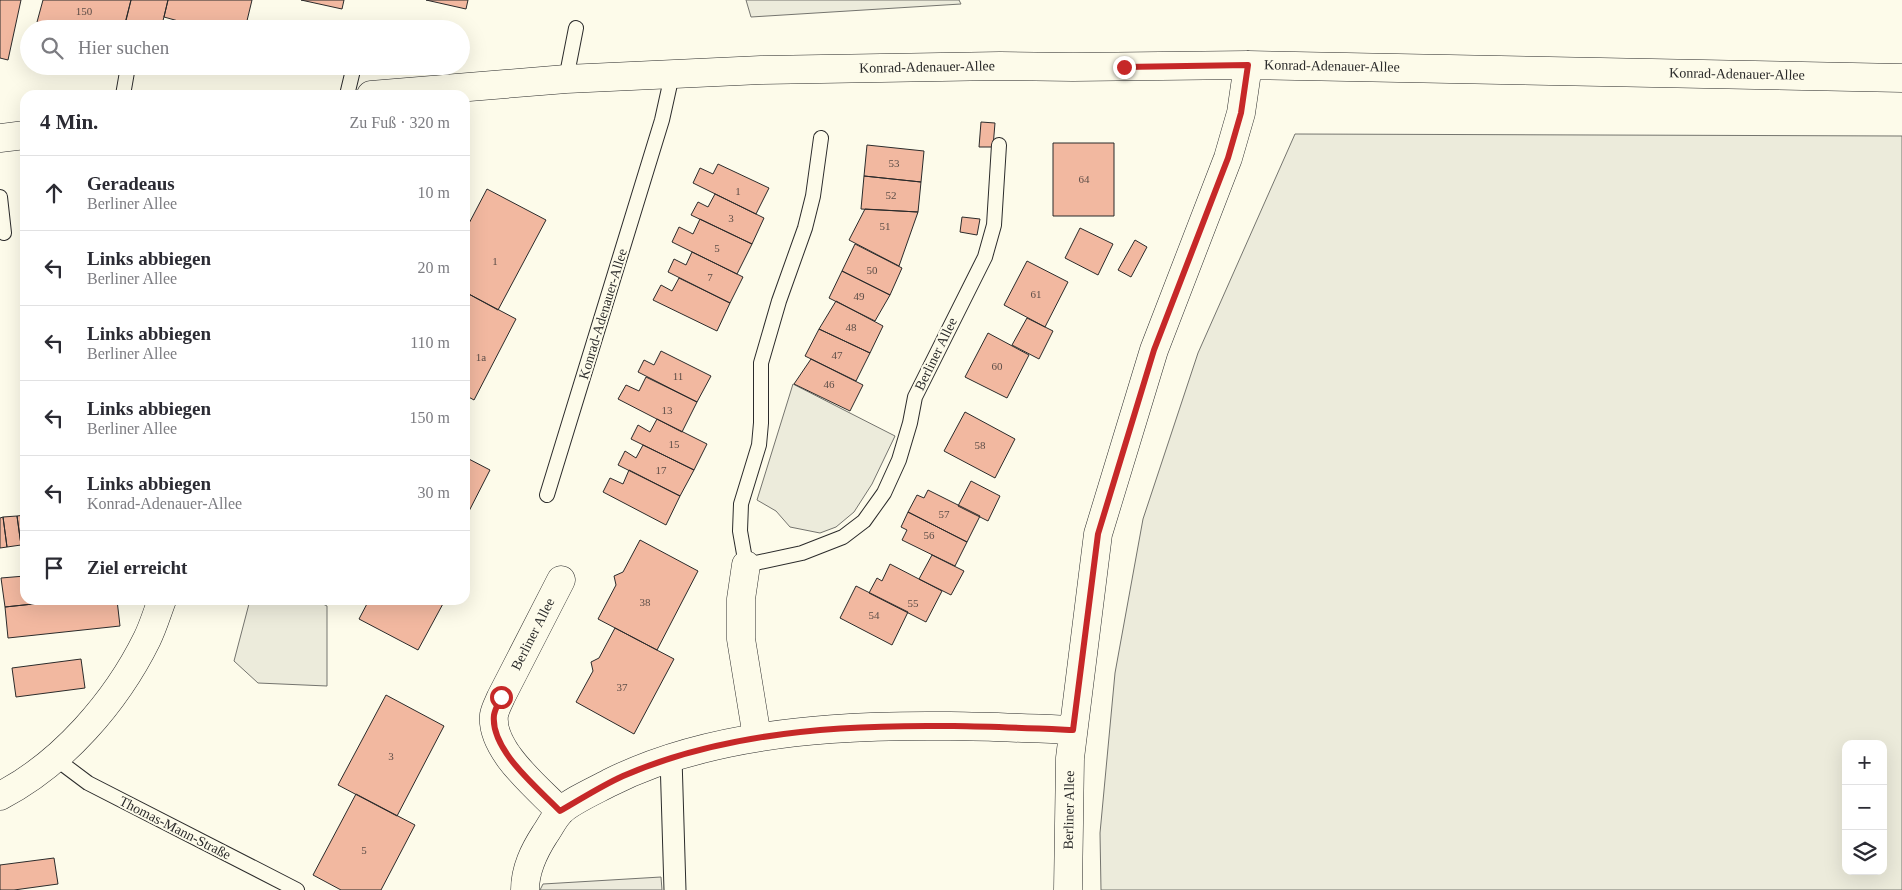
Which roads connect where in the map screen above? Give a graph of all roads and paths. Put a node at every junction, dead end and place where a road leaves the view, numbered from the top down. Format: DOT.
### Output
graph roads {
  1 [pos="576,28"];
  2 [pos="1248,65"];
  3 [pos="126,75"];
  4 [pos="352,75"];
  5 [pos="672,75"];
  6 [pos="1902,78"];
  7 [pos="566,79"];
  8 [pos="123,90"];
  9 [pos="348,90"];
  10 [pos="432,90"];
  11 [pos="20,136"];
  12 [pos="0,138"];
  13 [pos="821,138"];
  14 [pos="999,145"];
  15 [pos="0,196"];
  16 [pos="4,234"];
  17 [pos="547,496"];
  18 [pos="746,565"];
  19 [pos="561,580"];
  20 [pos="160,605"];
  21 [pos="1073,730"];
  22 [pos="757,737"];
  23 [pos="671,758"];
  24 [pos="56,759"];
  25 [pos="0,796"];
  26 [pos="560,811"];
  27 [pos="297,890"];
  28 [pos="525,890"];
  29 [pos="675,890"];
  30 [pos="1068,890"];
  1 -- 7 [label="lane"];
  2 -- 5 [label="street, Konrad-Adenauer-Allee"];
  2 -- 6 [label="street, Konrad-Adenauer-Allee"];
  2 -- 21 [label="street, Berliner Allee"];
  3 -- 8 [label="lane"];
  4 -- 9 [label="lane"];
  5 -- 7 [label="street, Konrad-Adenauer-Allee"];
  5 -- 17 [label="lane, Konrad-Adenauer-Allee"];
  7 -- 10 [label="street, Konrad-Adenauer-Allee"];
  11 -- 12 [label="street"];
  13 -- 18 [label="lane"];
  14 -- 18 [label="lane, Berliner Allee"];
  15 -- 16 [label="lane"];
  18 -- 22 [label="street"];
  19 -- 26 [label="street, Berliner Allee"];
  20 -- 24 [label="street"];
  21 -- 22 [label="street"];
  21 -- 30 [label="street, Berliner Allee"];
  22 -- 23 [label="street"];
  23 -- 26 [label="street"];
  23 -- 29 [label="street"];
  24 -- 25 [label="street"];
  24 -- 27 [label="lane, Thomas-Mann-Straße"];
  26 -- 28 [label="street"];
}
